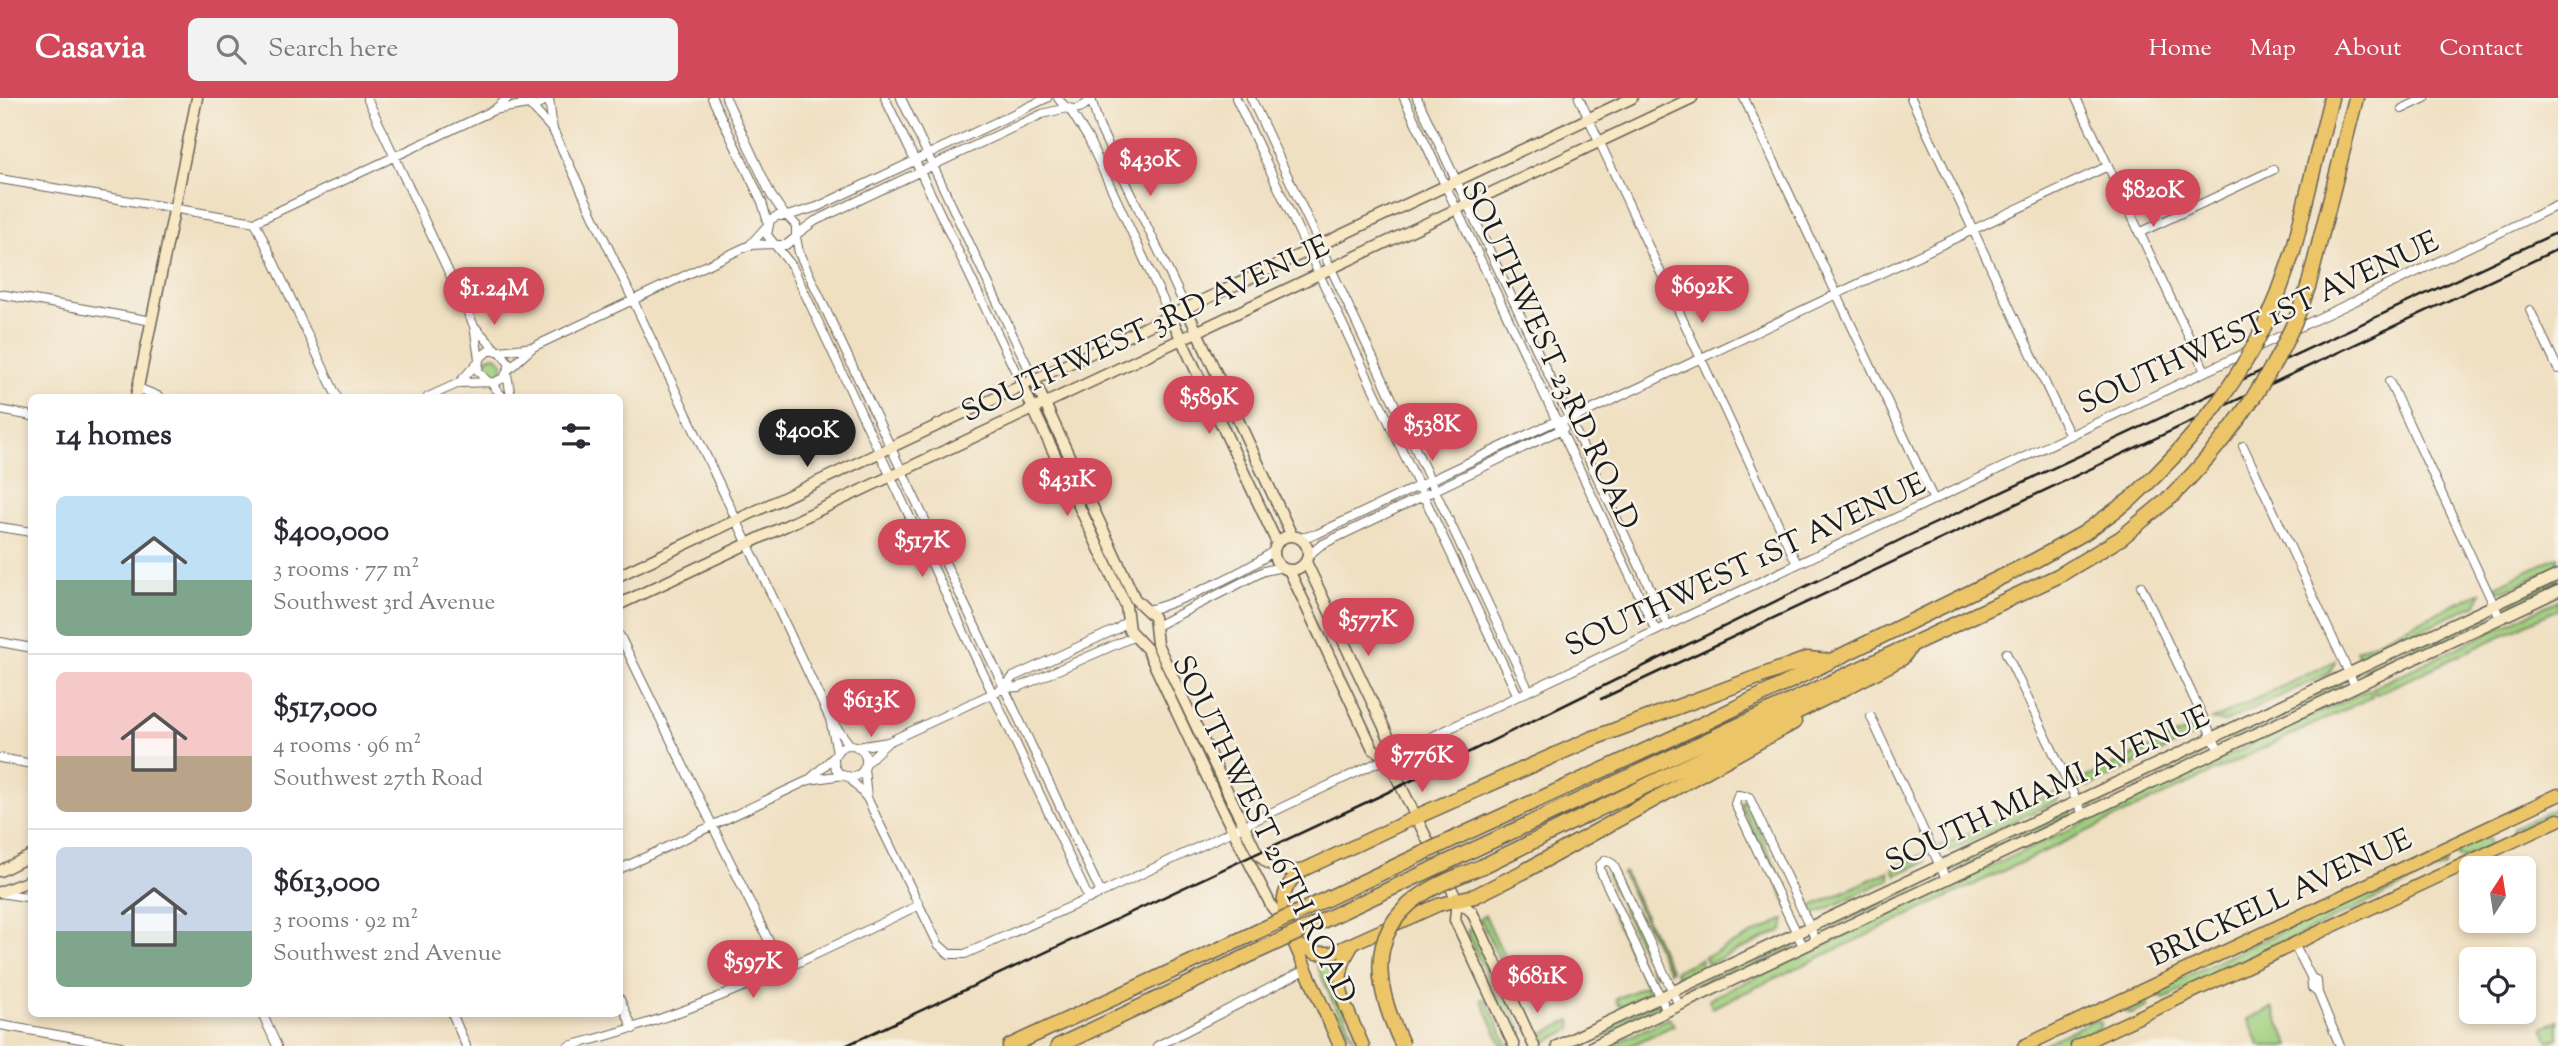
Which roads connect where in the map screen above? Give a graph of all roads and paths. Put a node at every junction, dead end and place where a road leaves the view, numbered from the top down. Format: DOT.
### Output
graph roads {
  1 [pos="197,98"];
  2 [pos="367,98"];
  3 [pos="508,98"];
  4 [pos="549,98"];
  5 [pos="712,98"];
  6 [pos="726,98"];
  7 [pos="885,98"];
  8 [pos="901,98"];
  9 [pos="1047,98"];
  10 [pos="1058,98"];
  11 [pos="1091,98"];
  12 [pos="1236,98"];
  13 [pos="1251,98"];
  14 [pos="1404,98"];
  15 [pos="1417,98"];
  16 [pos="1579,98"];
  17 [pos="1632,98"];
  18 [pos="1692,98"];
  19 [pos="1744,98"];
  20 [pos="1911,98"];
  21 [pos="2076,98"];
  22 [pos="2331,98"];
  23 [pos="2357,98"];
  24 [pos="2425,98"];
  25 [pos="527,103"];
  26 [pos="1068,108"];
  27 [pos="2402,109"];
  28 [pos="494,110"];
  29 [pos="1588,118"];
  30 [pos="553,131"];
  31 [pos="1601,141"];
  32 [pos="927,154"];
  33 [pos="395,156"];
  34 [pos="915,160"];
  35 [pos="2108,166"];
  36 [pos="933,167"];
  37 [pos="2273,170"];
  38 [pos="921,173"];
  39 [pos="0,179"];
  40 [pos="1451,183"];
  41 [pos="2558,205"];
  42 [pos="1462,206"];
  43 [pos="175,209"];
  44 [pos="786,216"];
  45 [pos="255,222"];
  46 [pos="767,225"];
  47 [pos="1973,230"];
  48 [pos="2139,233"];
  49 [pos="796,235"];
  50 [pos="775,244"];
  51 [pos="1320,244"];
  52 [pos="750,245"];
  53 [pos="1309,250"];
  54 [pos="1331,268"];
  55 [pos="1319,273"];
  56 [pos="1837,294"];
  57 [pos="0,295"];
  58 [pos="633,299"];
  59 [pos="1186,308"];
  60 [pos="2530,310"];
  61 [pos="1170,315"];
  62 [pos="152,321"];
  63 [pos="474,326"];
  64 [pos="1197,332"];
  65 [pos="1181,339"];
  66 [pos="533,347"];
  67 [pos="498,351"];
  68 [pos="1701,358"];
  69 [pos="479,361"];
  70 [pos="2558,369"];
  71 [pos="508,372"];
  72 [pos="2206,372"];
  73 [pos="1034,380"];
  74 [pos="489,381"];
  75 [pos="2389,381"];
  76 [pos="459,383"];
  77 [pos="1022,386"];
  78 [pos="137,393"];
  79 [pos="336,394"];
  80 [pos="435,394"];
  81 [pos="500,394"];
  82 [pos="511,394"];
  83 [pos="1044,404"];
  84 [pos="1033,409"];
  85 [pos="0,410"];
  86 [pos="28,415"];
  87 [pos="1570,420"];
  88 [pos="1556,421"];
  89 [pos="1561,432"];
  90 [pos="2070,436"];
  91 [pos="2243,446"];
  92 [pos="892,447"];
  93 [pos="878,453"];
  94 [pos="902,470"];
  95 [pos="889,477"];
  96 [pos="1431,480"];
  97 [pos="1420,486"];
  98 [pos="1436,491"];
  99 [pos="1424,496"];
  100 [pos="1934,500"];
  101 [pos="737,520"];
  102 [pos="0,527"];
  103 [pos="28,531"];
  104 [pos="1296,537"];
  105 [pos="747,543"];
  106 [pos="1276,547"];
  107 [pos="1307,559"];
  108 [pos="1797,564"];
  109 [pos="1285,569"];
  110 [pos="623,574"];
  111 [pos="2558,575"];
  112 [pos="2141,586"];
  113 [pos="2558,591"];
  114 [pos="623,603"];
  115 [pos="2494,605"];
  116 [pos="1146,610"];
  117 [pos="1128,618"];
  118 [pos="2500,618"];
  119 [pos="1668,626"];
  120 [pos="1155,628"];
  121 [pos="1656,631"];
  122 [pos="1137,637"];
  123 [pos="0,642"];
  124 [pos="623,642"];
  125 [pos="1912,643"];
  126 [pos="28,647"];
  127 [pos="2006,653"];
  128 [pos="1833,661"];
  129 [pos="2348,673"];
  130 [pos="2355,686"];
  131 [pos="1004,688"];
  132 [pos="1841,690"];
  133 [pos="1529,691"];
  134 [pos="993,693"];
  135 [pos="1518,696"];
  136 [pos="1871,718"];
  137 [pos="830,719"];
  138 [pos="2213,737"];
  139 [pos="888,742"];
  140 [pos="853,746"];
  141 [pos="2219,751"];
  142 [pos="836,754"];
  143 [pos="0,758"];
  144 [pos="1387,758"];
  145 [pos="28,763"];
  146 [pos="865,765"];
  147 [pos="846,775"];
  148 [pos="809,780"];
  149 [pos="2558,795"];
  150 [pos="867,798"];
  151 [pos="2077,801"];
  152 [pos="2083,814"];
  153 [pos="1416,817"];
  154 [pos="2558,820"];
  155 [pos="2494,825"];
  156 [pos="710,827"];
  157 [pos="1238,829"];
  158 [pos="2504,845"];
  159 [pos="2445,848"];
  160 [pos="28,857"];
  161 [pos="1940,866"];
  162 [pos="623,868"];
  163 [pos="2456,868"];
  164 [pos="0,870"];
  165 [pos="1303,870"];
  166 [pos="1946,878"];
  167 [pos="27,882"];
  168 [pos="0,893"];
  169 [pos="1101,893"];
  170 [pos="28,897"];
  171 [pos="1089,899"];
  172 [pos="1457,900"];
  173 [pos="919,905"];
  174 [pos="1286,924"];
  175 [pos="1810,927"];
  176 [pos="1797,933"];
  177 [pos="1816,940"];
  178 [pos="1297,944"];
  179 [pos="2294,944"];
  180 [pos="1352,946"];
  181 [pos="1803,946"];
  182 [pos="1307,969"];
  183 [pos="783,971"];
  184 [pos="1673,991"];
  185 [pos="1661,997"];
  186 [pos="623,1005"];
  187 [pos="1679,1005"];
  188 [pos="1667,1011"];
  189 [pos="264,1017"];
  190 [pos="454,1017"];
  191 [pos="0,1025"];
  192 [pos="634,1029"];
  193 [pos="1173,1043"];
  194 [pos="467,1045"];
  195 [pos="121,1046"];
  196 [pos="277,1046"];
  197 [pos="569,1046"];
  198 [pos="1010,1046"];
  199 [pos="1058,1046"];
  200 [pos="1159,1046"];
  201 [pos="1340,1046"];
  202 [pos="1363,1046"];
  203 [pos="1403,1046"];
  204 [pos="1514,1046"];
  205 [pos="1534,1046"];
  206 [pos="1557,1046"];
  207 [pos="1593,1046"];
  208 [pos="2024,1046"];
  209 [pos="2077,1046"];
  210 [pos="2340,1046"];
  1 -- 43 [label="main road"];
  2 -- 33 [label="street"];
  3 -- 28 [label="street"];
  4 -- 25 [label="street"];
  4 -- 30 [label="street"];
  5 -- 46 [label="street"];
  6 -- 44 [label="street"];
  7 -- 34 [label="street"];
  8 -- 32 [label="street"];
  9 -- 32 [label="street"];
  10 -- 26 [label="street"];
  11 -- 26 [label="street"];
  11 -- 59 [label="street"];
  12 -- 53 [label="street"];
  13 -- 51 [label="street"];
  14 -- 40 [label="street, SOUTHWEST 23RD ROAD"];
  15 -- 40 [label="street, SOUTHWEST 23RD ROAD"];
  16 -- 29 [label="street"];
  17 -- 29 [label="main road, SOUTHWEST 3RD AVENUE"];
  18 -- 31 [label="main road, SOUTHWEST 3RD AVENUE"];
  19 -- 56 [label="street"];
  20 -- 47 [label="street"];
  21 -- 35 [label="street"];
  22 -- 128 [label="highway, bridge"];
  23 -- 125 [label="highway, bridge"];
  24 -- 27 [label="street"];
  25 -- 28 [label="street"];
  25 -- 30 [label="street"];
  26 -- 36 [label="street"];
  26 -- 61 [label="street"];
  28 -- 33 [label="street"];
  29 -- 31 [label="street"];
  29 -- 40 [label="main road, SOUTHWEST 3RD AVENUE"];
  30 -- 58 [label="street"];
  31 -- 42 [label="main road, SOUTHWEST 3RD AVENUE"];
  31 -- 68 [label="street"];
  32 -- 34 [label="street"];
  32 -- 36 [label="street"];
  33 -- 45 [label="street"];
  33 -- 63 [label="street"];
  34 -- 38 [label="street"];
  34 -- 44 [label="street"];
  35 -- 47 [label="street"];
  35 -- 48 [label="street"];
  36 -- 38 [label="street"];
  36 -- 73 [label="street"];
  37 -- 48 [label="street"];
  38 -- 49 [label="street"];
  38 -- 77 [label="street"];
  39 -- 43 [label="street"];
  40 -- 42 [label="street, SOUTHWEST 23RD ROAD"];
  40 -- 51 [label="main road, SOUTHWEST 3RD AVENUE"];
  41 -- 72 [label="street, SOUTHWEST 1ST AVENUE"];
  42 -- 54 [label="main road, SOUTHWEST 3RD AVENUE"];
  42 -- 87 [label="street, SOUTHWEST 23RD ROAD"];
  42 -- 88 [label="street, SOUTHWEST 23RD ROAD"];
  43 -- 45 [label="street"];
  43 -- 62 [label="main road"];
  44 -- 46 [label="street"];
  44 -- 49 [label="street"];
  45 -- 79 [label="street"];
  46 -- 50 [label="street"];
  46 -- 52 [label="street"];
  47 -- 56 [label="street"];
  47 -- 90 [label="street"];
  48 -- 72 [label="street"];
  49 -- 50 [label="street"];
  49 -- 92 [label="street"];
  50 -- 52 [label="street"];
  50 -- 93 [label="street"];
  51 -- 53 [label="main road, SOUTHWEST 3RD AVENUE"];
  51 -- 54 [label="street"];
  52 -- 58 [label="street"];
  53 -- 55 [label="street"];
  53 -- 59 [label="main road, SOUTHWEST 3RD AVENUE"];
  54 -- 55 [label="main road, SOUTHWEST 3RD AVENUE"];
  54 -- 96 [label="street"];
  55 -- 64 [label="main road, SOUTHWEST 3RD AVENUE"];
  55 -- 97 [label="street"];
  56 -- 68 [label="street"];
  56 -- 100 [label="street"];
  57 -- 62 [label="street"];
  58 -- 66 [label="street"];
  58 -- 101 [label="street"];
  59 -- 61 [label="main road, SOUTHWEST 3RD AVENUE"];
  59 -- 64 [label="main road"];
  60 -- 70 [label="street"];
  61 -- 65 [label="main road"];
  61 -- 73 [label="main road, SOUTHWEST 3RD AVENUE"];
  62 -- 78 [label="main road"];
  63 -- 67 [label="street"];
  63 -- 69 [label="street"];
  64 -- 65 [label="main road, SOUTHWEST 3RD AVENUE"];
  64 -- 104 [label="main road"];
  65 -- 83 [label="main road, SOUTHWEST 3RD AVENUE"];
  65 -- 106 [label="main road"];
  66 -- 67 [label="street"];
  66 -- 71 [label="street"];
  67 -- 69 [label="street"];
  67 -- 71 [label="street"];
  68 -- 87 [label="street"];
  68 -- 108 [label="street"];
  69 -- 74 [label="street"];
  69 -- 76 [label="street"];
  71 -- 74 [label="street"];
  71 -- 82 [label="street"];
  72 -- 90 [label="street, SOUTHWEST 1ST AVENUE"];
  73 -- 77 [label="main road, SOUTHWEST 3RD AVENUE"];
  73 -- 83 [label="main road"];
  74 -- 76 [label="street"];
  74 -- 81 [label="street"];
  75 -- 115 [label="street"];
  76 -- 80 [label="street"];
  77 -- 84 [label="main road"];
  77 -- 92 [label="main road, SOUTHWEST 3RD AVENUE"];
  83 -- 84 [label="main road, SOUTHWEST 3RD AVENUE"];
  83 -- 116 [label="main road"];
  84 -- 94 [label="main road, SOUTHWEST 3RD AVENUE"];
  84 -- 117 [label="main road"];
  85 -- 86 [label="street"];
  87 -- 88 [label="street"];
  87 -- 89 [label="street"];
  87 -- 119 [label="street, SOUTHWEST 23RD ROAD"];
  88 -- 89 [label="street, SOUTHWEST 23RD ROAD"];
  88 -- 96 [label="street"];
  89 -- 98 [label="street"];
  89 -- 121 [label="street, SOUTHWEST 23RD ROAD"];
  90 -- 100 [label="street, SOUTHWEST 1ST AVENUE"];
  91 -- 129 [label="street"];
  92 -- 93 [label="main road, SOUTHWEST 3RD AVENUE"];
  92 -- 94 [label="street"];
  93 -- 95 [label="street"];
  93 -- 101 [label="main road, SOUTHWEST 3RD AVENUE"];
  94 -- 95 [label="main road, SOUTHWEST 3RD AVENUE"];
  94 -- 131 [label="street"];
  95 -- 105 [label="main road, SOUTHWEST 3RD AVENUE"];
  95 -- 134 [label="street"];
  96 -- 97 [label="street"];
  96 -- 98 [label="street"];
  97 -- 99 [label="street"];
  97 -- 104 [label="street"];
  98 -- 99 [label="street"];
  98 -- 133 [label="street"];
  99 -- 107 [label="street"];
  99 -- 135 [label="street"];
  100 -- 108 [label="street, SOUTHWEST 1ST AVENUE"];
  101 -- 105 [label="street"];
  101 -- 110 [label="main road, SOUTHWEST 3RD AVENUE"];
  102 -- 103 [label="street"];
  104 -- 106 [label="main road"];
  104 -- 107 [label="main road"];
  105 -- 114 [label="main road, SOUTHWEST 3RD AVENUE"];
  105 -- 137 [label="street"];
  106 -- 109 [label="main road"];
  106 -- 116 [label="street"];
  107 -- 109 [label="main road"];
  107 -- 144 [label="main road"];
  108 -- 119 [label="street, SOUTHWEST 1ST AVENUE"];
  109 -- 120 [label="street"];
  109 -- 144 [label="main road"];
  111 -- 115 [label="main road, SOUTH MIAMI AVENUE"];
  112 -- 138 [label="street"];
  113 -- 118 [label="main road, SOUTH MIAMI AVENUE"];
  115 -- 118 [label="street"];
  115 -- 129 [label="main road, SOUTH MIAMI AVENUE"];
  116 -- 117 [label="main road"];
  116 -- 120 [label="main road"];
  117 -- 122 [label="main road"];
  117 -- 131 [label="street"];
  118 -- 130 [label="main road, SOUTH MIAMI AVENUE"];
  119 -- 121 [label="street, SOUTHWEST 1ST AVENUE"];
  120 -- 122 [label="main road"];
  120 -- 157 [label="main road, SOUTHWEST 26TH ROAD"];
  121 -- 133 [label="street, SOUTHWEST 1ST AVENUE"];
  122 -- 131 [label="street"];
  122 -- 157 [label="main road, SOUTHWEST 26TH ROAD"];
  123 -- 126 [label="street"];
  124 -- 156 [label="street"];
  125 -- 132 [label="highway"];
  125 -- 199 [label="highway, bridge"];
  127 -- 151 [label="street"];
  128 -- 153 [label="highway"];
  128 -- 198 [label="highway, bridge"];
  129 -- 130 [label="street"];
  129 -- 138 [label="main road, SOUTH MIAMI AVENUE"];
  130 -- 141 [label="main road, SOUTH MIAMI AVENUE"];
  131 -- 134 [label="street"];
  131 -- 169 [label="street"];
  132 -- 172 [label="highway"];
  132 -- 203 [label="highway, bridge"];
  133 -- 135 [label="street, SOUTHWEST 1ST AVENUE"];
  134 -- 139 [label="street"];
  134 -- 171 [label="street"];
  135 -- 144 [label="street, SOUTHWEST 1ST AVENUE"];
  136 -- 161 [label="street"];
  137 -- 140 [label="street"];
  137 -- 142 [label="street"];
  138 -- 141 [label="street"];
  138 -- 151 [label="main road, SOUTH MIAMI AVENUE"];
  139 -- 140 [label="street"];
  139 -- 146 [label="street"];
  140 -- 142 [label="street"];
  140 -- 146 [label="street"];
  141 -- 152 [label="main road, SOUTH MIAMI AVENUE"];
  142 -- 147 [label="street"];
  142 -- 148 [label="street"];
  143 -- 145 [label="street"];
  144 -- 153 [label="main road"];
  144 -- 157 [label="street, SOUTHWEST 1ST AVENUE"];
  146 -- 147 [label="street"];
  146 -- 150 [label="street"];
  147 -- 148 [label="street"];
  147 -- 150 [label="street"];
  148 -- 156 [label="street"];
  149 -- 155 [label="main road, BRICKELL AVENUE"];
  150 -- 173 [label="street"];
  151 -- 152 [label="street"];
  151 -- 161 [label="main road, SOUTH MIAMI AVENUE"];
  152 -- 166 [label="main road, SOUTH MIAMI AVENUE"];
  153 -- 165 [label="main road"];
  153 -- 172 [label="main road"];
  154 -- 158 [label="main road, BRICKELL AVENUE"];
  155 -- 158 [label="main road"];
  155 -- 159 [label="main road, BRICKELL AVENUE"];
  156 -- 162 [label="street"];
  156 -- 183 [label="street"];
  157 -- 165 [label="main road, SOUTHWEST 26TH ROAD"];
  157 -- 169 [label="street, SOUTHWEST 1ST AVENUE"];
  157 -- 174 [label="main road, SOUTHWEST 26TH ROAD"];
  158 -- 163 [label="main road, BRICKELL AVENUE"];
  159 -- 163 [label="main road"];
  159 -- 208 [label="main road, BRICKELL AVENUE"];
  160 -- 164 [label="main road"];
  161 -- 166 [label="street"];
  161 -- 175 [label="main road, SOUTH MIAMI AVENUE"];
  163 -- 179 [label="main road, BRICKELL AVENUE"];
  165 -- 174 [label="main road"];
  166 -- 177 [label="main road, SOUTH MIAMI AVENUE"];
  167 -- 168 [label="main road"];
  168 -- 170 [label="street"];
  169 -- 171 [label="street, SOUTHWEST 1ST AVENUE"];
  171 -- 173 [label="street, SOUTHWEST 1ST AVENUE"];
  172 -- 180 [label="main road"];
  172 -- 204 [label="main road"];
  172 -- 205 [label="main road"];
  173 -- 183 [label="street"];
  174 -- 178 [label="main road, SOUTHWEST 26TH ROAD"];
  175 -- 176 [label="main road, SOUTH MIAMI AVENUE"];
  175 -- 176 [label="street"];
  175 -- 177 [label="street"];
  176 -- 181 [label="street"];
  176 -- 184 [label="main road, SOUTH MIAMI AVENUE"];
  177 -- 181 [label="main road, SOUTH MIAMI AVENUE"];
  178 -- 180 [label="main road"];
  178 -- 182 [label="main road, SOUTHWEST 26TH ROAD"];
  179 -- 209 [label="main road, BRICKELL AVENUE"];
  179 -- 210 [label="street"];
  180 -- 202 [label="main road, SOUTHWEST 26TH ROAD"];
  181 -- 187 [label="main road, SOUTH MIAMI AVENUE"];
  182 -- 193 [label="street"];
  182 -- 201 [label="main road, SOUTHWEST 26TH ROAD"];
  183 -- 192 [label="street"];
  184 -- 185 [label="main road, SOUTH MIAMI AVENUE"];
  184 -- 185 [label="street"];
  184 -- 187 [label="street"];
  185 -- 188 [label="street"];
  185 -- 206 [label="main road, SOUTH MIAMI AVENUE"];
  186 -- 192 [label="street"];
  187 -- 188 [label="main road, SOUTH MIAMI AVENUE"];
  188 -- 207 [label="main road, SOUTH MIAMI AVENUE"];
  189 -- 196 [label="street"];
  190 -- 194 [label="street"];
  191 -- 195 [label="street"];
  192 -- 197 [label="street"];
  193 -- 200 [label="street"];
}
